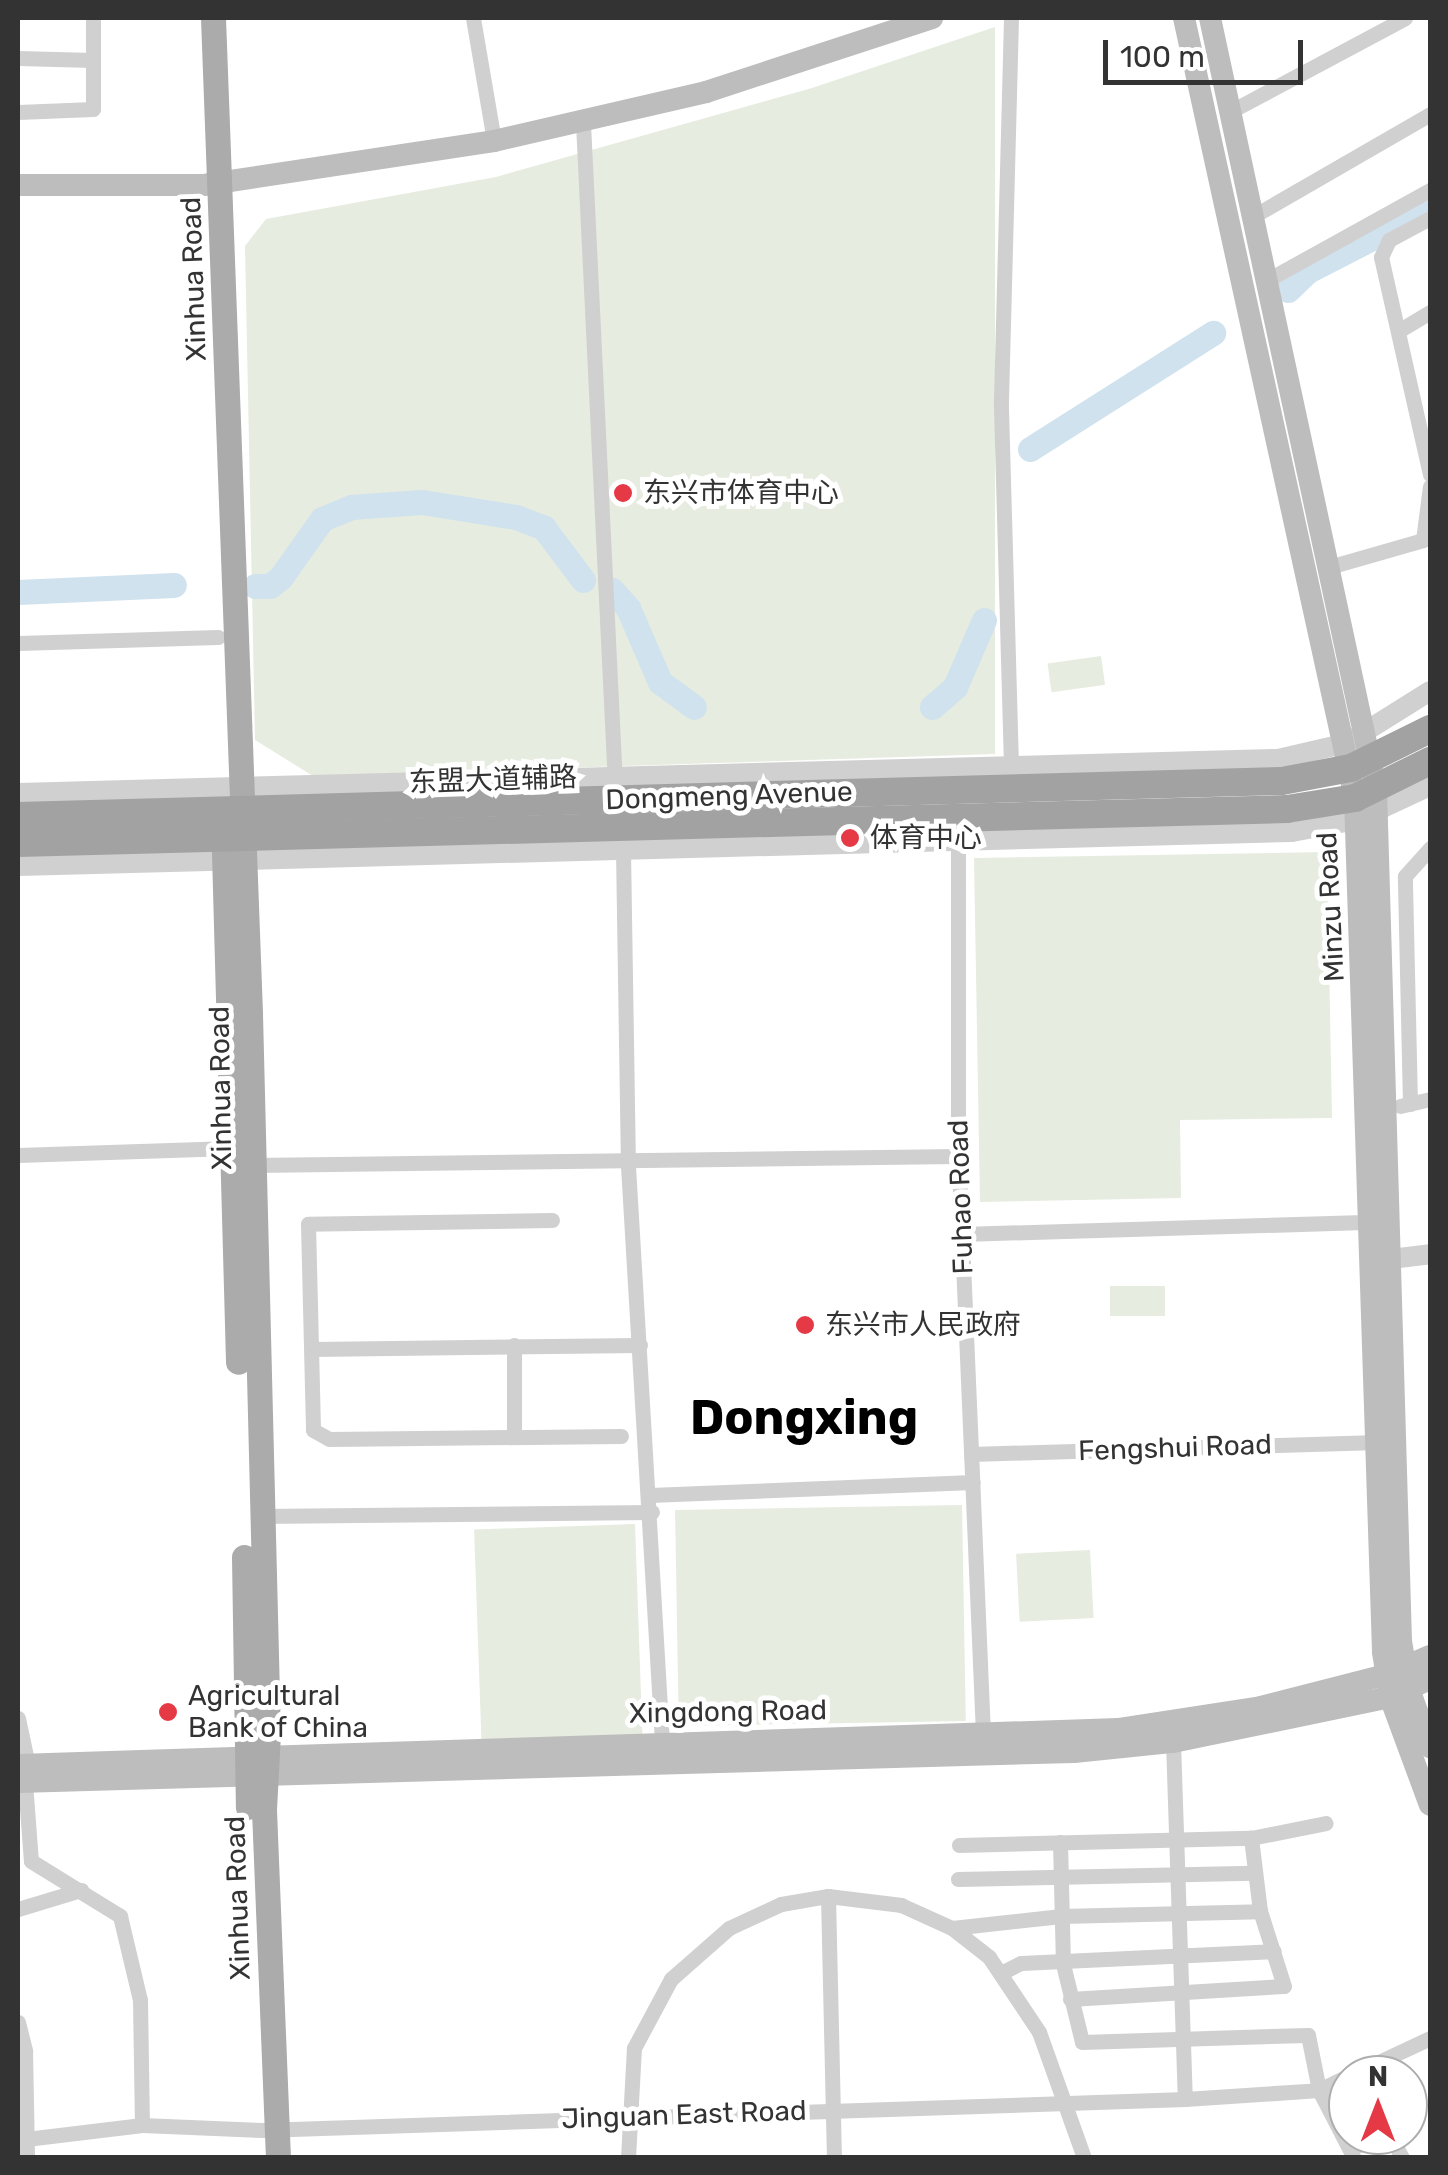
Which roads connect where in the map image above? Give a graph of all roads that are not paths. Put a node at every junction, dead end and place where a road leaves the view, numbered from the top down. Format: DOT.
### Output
graph roads {
  1 [pos="94,18"];
  2 [pos="196,18"];
  3 [pos="213,18"];
  4 [pos="474,18"];
  5 [pos="932,18"];
  6 [pos="1011,18"];
  7 [pos="1184,18"];
  8 [pos="1210,18"];
  9 [pos="1404,18"];
  10 [pos="18,58"];
  11 [pos="93,60"];
  12 [pos="1233,110"];
  13 [pos="18,112"];
  14 [pos="1430,114"];
  15 [pos="584,123"];
  16 [pos="494,140"];
  17 [pos="212,184"];
  18 [pos="18,185"];
  19 [pos="1430,190"];
  20 [pos="1257,214"];
  21 [pos="1430,218"];
  22 [pos="1271,278"];
  23 [pos="1430,312"];
  24 [pos="1400,330"];
  25 [pos="1430,474"];
  26 [pos="1430,486"];
  27 [pos="1329,567"];
  28 [pos="218,637"];
  29 [pos="18,644"];
  30 [pos="1430,691"];
  31 [pos="1430,729"];
  32 [pos="1430,761"];
  33 [pos="1011,766"];
  34 [pos="1166,772"];
  35 [pos="1363,778"];
  36 [pos="1430,786"];
  37 [pos="616,788"];
  38 [pos="18,793"];
  39 [pos="18,816"];
  40 [pos="232,824"];
  41 [pos="958,840"];
  42 [pos="18,843"];
  43 [pos="1430,848"];
  44 [pos="623,850"];
  45 [pos="18,866"];
  46 [pos="1430,1099"];
  47 [pos="1399,1106"];
  48 [pos="231,1148"];
  49 [pos="18,1155"];
  50 [pos="958,1156"];
  51 [pos="628,1160"];
  52 [pos="252,1165"];
  53 [pos="552,1220"];
  54 [pos="1373,1222"];
  55 [pos="962,1234"];
  56 [pos="1430,1254"];
  57 [pos="1391,1259"];
  58 [pos="514,1345"];
  59 [pos="640,1345"];
  60 [pos="312,1349"];
  61 [pos="621,1436"];
  62 [pos="514,1437"];
  63 [pos="1379,1442"];
  64 [pos="972,1454"];
  65 [pos="973,1482"];
  66 [pos="650,1495"];
  67 [pos="652,1512"];
  68 [pos="259,1516"];
  69 [pos="1430,1656"];
  70 [pos="1430,1679"];
  71 [pos="1397,1682"];
  72 [pos="18,1718"];
  73 [pos="983,1734"];
  74 [pos="662,1741"];
  75 [pos="1172,1742"];
  76 [pos="1430,1747"];
  77 [pos="257,1766"];
  78 [pos="22,1773"];
  79 [pos="1430,1805"];
  80 [pos="1326,1823"];
  81 [pos="1176,1836"];
  82 [pos="1252,1838"];
  83 [pos="1060,1842"];
  84 [pos="959,1845"];
  85 [pos="1177,1872"];
  86 [pos="1253,1873"];
  87 [pos="1060,1877"];
  88 [pos="958,1879"];
  89 [pos="81,1890"];
  90 [pos="828,1896"];
  91 [pos="18,1909"];
  92 [pos="1260,1912"];
  93 [pos="1178,1913"];
  94 [pos="1061,1916"];
  95 [pos="952,1928"];
  96 [pos="1274,1950"];
  97 [pos="1180,1956"];
  98 [pos="1062,1964"];
  99 [pos="1003,1972"];
  100 [pos="1181,1993"];
  101 [pos="1070,2000"];
  102 [pos="18,2022"];
  103 [pos="1182,2038"];
  104 [pos="1430,2038"];
  105 [pos="1394,2055"];
  106 [pos="1328,2086"];
  107 [pos="1319,2090"];
  108 [pos="1184,2098"];
  109 [pos="1062,2100"];
  110 [pos="1328,2107"];
  111 [pos="833,2110"];
  112 [pos="627,2118"];
  113 [pos="142,2125"];
  114 [pos="269,2130"];
  115 [pos="22,2139"];
  116 [pos="28,2158"];
  117 [pos="263,2158"];
  118 [pos="278,2158"];
  119 [pos="628,2158"];
  120 [pos="834,2158"];
  121 [pos="1084,2158"];
  1 -- 11 [label="street"];
  2 -- 17 [label="main road, Xinhua Road"];
  3 -- 17 [label="main road, Xinhua Road"];
  4 -- 16 [label="street"];
  5 -- 15 [label="main road"];
  6 -- 33 [label="street"];
  7 -- 35 [label="main road, Minzu Road"];
  8 -- 12 [label="main road, Minzu Road"];
  9 -- 12 [label="street"];
  10 -- 11 [label="street"];
  11 -- 13 [label="street"];
  12 -- 20 [label="main road, Minzu Road"];
  14 -- 20 [label="street"];
  15 -- 16 [label="main road"];
  15 -- 37 [label="street"];
  16 -- 17 [label="main road"];
  17 -- 18 [label="main road"];
  17 -- 28 [label="main road, Xinhua Road"];
  17 -- 40 [label="main road, Xinhua Road"];
  19 -- 22 [label="street"];
  20 -- 22 [label="main road, Minzu Road"];
  21 -- 24 [label="street"];
  22 -- 27 [label="main road, Minzu Road"];
  23 -- 24 [label="street"];
  24 -- 25 [label="street"];
  26 -- 27 [label="street"];
  27 -- 35 [label="main road, Minzu Road"];
  28 -- 29 [label="street"];
  28 -- 40 [label="main road, Xinhua Road"];
  30 -- 35 [label="street"];
  31 -- 35 [label="highway, Dongmeng Avenue"];
  32 -- 35 [label="highway, Dongmeng Avenue"];
  33 -- 34 [label="street, 东盟大道辅路"];
  33 -- 37 [label="street, 东盟大道辅路"];
  34 -- 35 [label="highway, Dongmeng Avenue"];
  34 -- 37 [label="highway, Dongmeng Avenue"];
  35 -- 36 [label="street"];
  35 -- 40 [label="highway, Dongmeng Avenue"];
  35 -- 41 [label="street"];
  35 -- 47 [label="main road, Minzu Road"];
  35 -- 54 [label="main road, Minzu Road"];
  37 -- 40 [label="highway, Dongmeng Avenue"];
  38 -- 40 [label="street"];
  39 -- 40 [label="highway, Dongmeng Avenue"];
  40 -- 42 [label="highway, Dongmeng Avenue"];
  40 -- 44 [label="street"];
  40 -- 45 [label="street"];
  40 -- 48 [label="main road, Xinhua Road"];
  40 -- 52 [label="main road, Xinhua Road"];
  41 -- 44 [label="street"];
  41 -- 50 [label="street, Fuhao Road"];
  43 -- 47 [label="street"];
  44 -- 51 [label="street"];
  46 -- 47 [label="street"];
  47 -- 57 [label="main road, Minzu Road"];
  48 -- 49 [label="street"];
  48 -- 77 [label="main road, Xinhua Road"];
  50 -- 51 [label="street"];
  50 -- 55 [label="street, Fuhao Road"];
  51 -- 52 [label="street"];
  51 -- 59 [label="street"];
  52 -- 68 [label="main road, Xinhua Road"];
  53 -- 60 [label="street"];
  54 -- 55 [label="street"];
  54 -- 63 [label="main road, Minzu Road"];
  55 -- 64 [label="street, Fuhao Road"];
  56 -- 57 [label="street"];
  57 -- 71 [label="main road, Minzu Road"];
  58 -- 59 [label="street"];
  58 -- 60 [label="street"];
  58 -- 62 [label="street"];
  59 -- 66 [label="street"];
  60 -- 62 [label="street"];
  61 -- 62 [label="street"];
  63 -- 64 [label="street, Fengshui Road"];
  63 -- 71 [label="main road, Minzu Road"];
  64 -- 65 [label="street, Fuhao Road"];
  65 -- 66 [label="street"];
  65 -- 73 [label="street, Fuhao Road"];
  66 -- 67 [label="street"];
  67 -- 68 [label="street"];
  67 -- 74 [label="street"];
  68 -- 77 [label="main road, Xinhua Road"];
  69 -- 71 [label="main road, Xingdong Road"];
  70 -- 71 [label="main road, Xingdong Road"];
  71 -- 73 [label="main road, Xingdong Road"];
  71 -- 75 [label="main road, Xingdong Road"];
  71 -- 76 [label="main road, Minzu Road"];
  71 -- 79 [label="main road, Minzu Road"];
  72 -- 78 [label="street"];
  73 -- 74 [label="main road, Xingdong Road"];
  74 -- 77 [label="main road, Xingdong Road"];
  75 -- 77 [label="main road, Xingdong Road"];
  75 -- 81 [label="street"];
  77 -- 78 [label="main road, Xingdong Road"];
  77 -- 114 [label="main road, Xinhua Road"];
  78 -- 89 [label="street"];
  80 -- 82 [label="street"];
  81 -- 82 [label="street"];
  81 -- 83 [label="street"];
  81 -- 85 [label="street"];
  82 -- 86 [label="street"];
  83 -- 84 [label="street"];
  83 -- 87 [label="street"];
  85 -- 86 [label="street"];
  85 -- 87 [label="street"];
  85 -- 93 [label="street"];
  86 -- 92 [label="street"];
  87 -- 88 [label="street"];
  87 -- 94 [label="street"];
  89 -- 91 [label="street"];
  89 -- 113 [label="street"];
  90 -- 95 [label="street"];
  90 -- 111 [label="street"];
  90 -- 112 [label="street"];
  92 -- 93 [label="street"];
  92 -- 96 [label="street"];
  93 -- 94 [label="street"];
  93 -- 97 [label="street"];
  94 -- 95 [label="street"];
  94 -- 98 [label="street"];
  95 -- 99 [label="street"];
  96 -- 97 [label="street"];
  96 -- 100 [label="street"];
  97 -- 98 [label="street"];
  97 -- 100 [label="street"];
  98 -- 99 [label="street"];
  98 -- 101 [label="street"];
  99 -- 109 [label="street"];
  100 -- 101 [label="street"];
  100 -- 103 [label="street"];
  101 -- 103 [label="street"];
  102 -- 115 [label="street"];
  103 -- 107 [label="street"];
  103 -- 108 [label="street"];
  104 -- 105 [label="street, Jinguan East Road"];
  106 -- 107 [label="street, Jinguan East Road"];
  107 -- 108 [label="street, Jinguan East Road"];
  107 -- 110 [label="street"];
  108 -- 109 [label="street, Jinguan East Road"];
  109 -- 111 [label="street, Jinguan East Road"];
  109 -- 121 [label="street"];
  111 -- 112 [label="street, Jinguan East Road"];
  111 -- 120 [label="street"];
  112 -- 114 [label="street, Jinguan East Road"];
  112 -- 119 [label="street"];
  113 -- 114 [label="street, Jinguan East Road"];
  113 -- 115 [label="street, Jinguan East Road"];
  114 -- 117 [label="main road, Xinhua Road"];
  114 -- 118 [label="main road, Xinhua Road"];
  115 -- 116 [label="street"];
}
